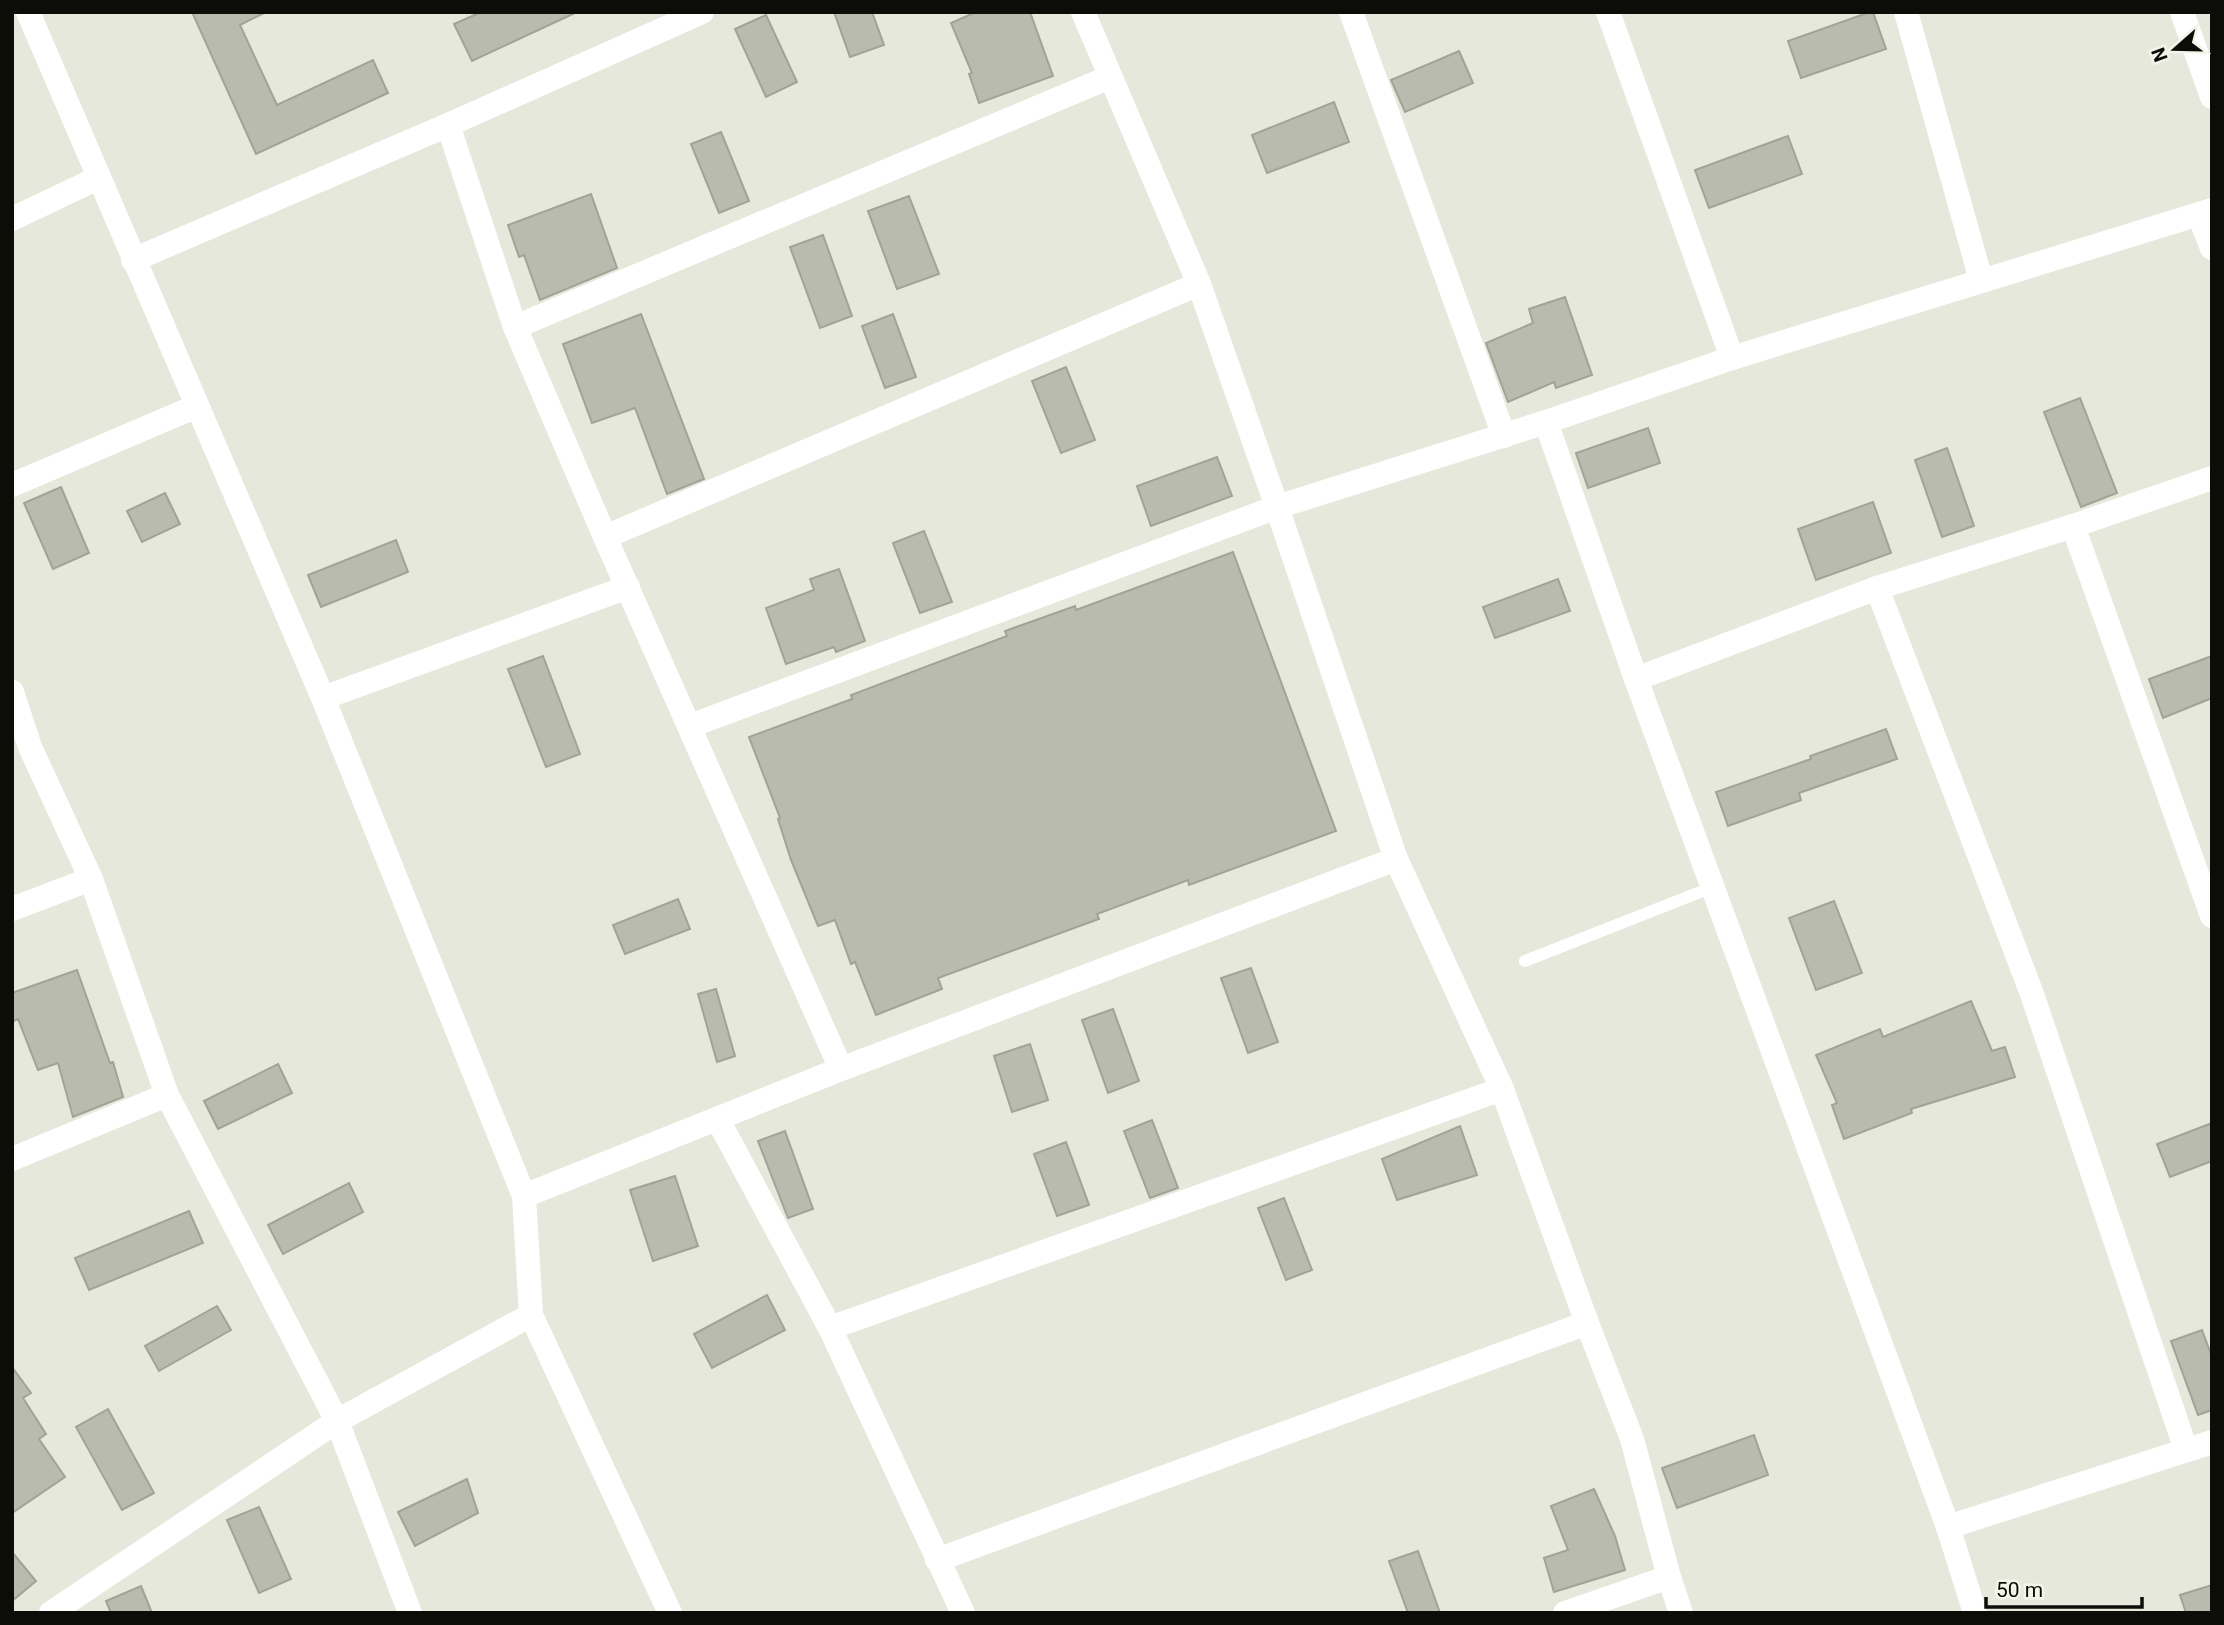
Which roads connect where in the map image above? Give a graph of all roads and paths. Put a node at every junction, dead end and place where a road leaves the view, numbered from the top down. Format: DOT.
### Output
graph roads {
  1 [pos="28,12"];
  2 [pos="702,12"];
  3 [pos="1083,12"];
  4 [pos="1351,12"];
  5 [pos="1608,12"];
  6 [pos="1906,12"];
  7 [pos="2182,12"];
  8 [pos="1110,77"];
  9 [pos="2212,97"];
  10 [pos="448,125"];
  11 [pos="98,178"];
  12 [pos="2206,213"];
  13 [pos="12,219"];
  14 [pos="2212,248"];
  15 [pos="133,260"];
  16 [pos="1981,280"];
  17 [pos="1199,284"];
  18 [pos="515,327"];
  19 [pos="1732,358"];
  20 [pos="197,406"];
  21 [pos="1546,422"];
  22 [pos="1504,436"];
  23 [pos="2212,478"];
  24 [pos="12,485"];
  25 [pos="1278,506"];
  26 [pos="2073,526"];
  27 [pos="605,537"];
  28 [pos="628,587"];
  29 [pos="1877,588"];
  30 [pos="1636,679"];
  31 [pos="12,692"];
  32 [pos="323,698"];
  33 [pos="690,726"];
  34 [pos="21,750"];
  35 [pos="1396,859"];
  36 [pos="91,879"];
  37 [pos="1713,887"];
  38 [pos="12,909"];
  39 [pos="2212,916"];
  40 [pos="1525,961"];
  41 [pos="841,1069"];
  42 [pos="1502,1089"];
  43 [pos="167,1095"];
  44 [pos="718,1120"];
  45 [pos="12,1159"];
  46 [pos="524,1196"];
  47 [pos="531,1315"];
  48 [pos="1587,1323"];
  49 [pos="830,1328"];
  50 [pos="337,1421"];
  51 [pos="2212,1442"];
  52 [pos="2186,1450"];
  53 [pos="1948,1527"];
  54 [pos="937,1560"];
  55 [pos="1669,1577"];
  56 [pos="51,1613"];
  57 [pos="410,1613"];
  58 [pos="670,1613"];
  59 [pos="963,1613"];
  60 [pos="1565,1613"];
  61 [pos="1681,1613"];
  62 [pos="1975,1613"];
  1 -- 11 [label="street"];
  2 -- 10 [label="street"];
  3 -- 8 [label="street"];
  4 -- 22 [label="street"];
  5 -- 19 [label="street"];
  6 -- 16 [label="street"];
  7 -- 9 [label="street"];
  8 -- 17 [label="street"];
  8 -- 18 [label="street"];
  10 -- 15 [label="street"];
  10 -- 18 [label="street"];
  11 -- 13 [label="street"];
  11 -- 15 [label="street"];
  12 -- 14 [label="street"];
  12 -- 16 [label="street"];
  15 -- 20 [label="street"];
  16 -- 19 [label="street"];
  17 -- 25 [label="street"];
  17 -- 27 [label="street"];
  18 -- 27 [label="street"];
  19 -- 21 [label="street"];
  20 -- 24 [label="street"];
  20 -- 32 [label="street"];
  21 -- 22 [label="street"];
  21 -- 30 [label="street"];
  22 -- 25 [label="street"];
  23 -- 26 [label="street"];
  25 -- 33 [label="street"];
  25 -- 35 [label="street"];
  26 -- 29 [label="street"];
  26 -- 39 [label="street"];
  27 -- 28 [label="street"];
  28 -- 32 [label="street"];
  28 -- 33 [label="street"];
  29 -- 30 [label="street"];
  29 -- 52 [label="street"];
  30 -- 37 [label="street"];
  31 -- 34 [label="street"];
  32 -- 46 [label="street"];
  33 -- 41 [label="street"];
  34 -- 36 [label="street"];
  35 -- 41 [label="street"];
  35 -- 42 [label="street"];
  36 -- 38 [label="street"];
  36 -- 43 [label="street"];
  37 -- 40 [label="lane"];
  37 -- 53 [label="street"];
  41 -- 44 [label="street"];
  42 -- 48 [label="street"];
  42 -- 49 [label="street"];
  43 -- 45 [label="street"];
  43 -- 50 [label="street"];
  44 -- 46 [label="street"];
  44 -- 49 [label="street"];
  46 -- 47 [label="street"];
  47 -- 50 [label="street"];
  47 -- 58 [label="street"];
  48 -- 54 [label="street"];
  48 -- 55 [label="street"];
  49 -- 54 [label="street"];
  50 -- 56 [label="street"];
  50 -- 57 [label="street"];
  51 -- 52 [label="street"];
  52 -- 53 [label="street"];
  53 -- 62 [label="street"];
  54 -- 59 [label="street"];
  55 -- 60 [label="street"];
  55 -- 61 [label="street"];
}
